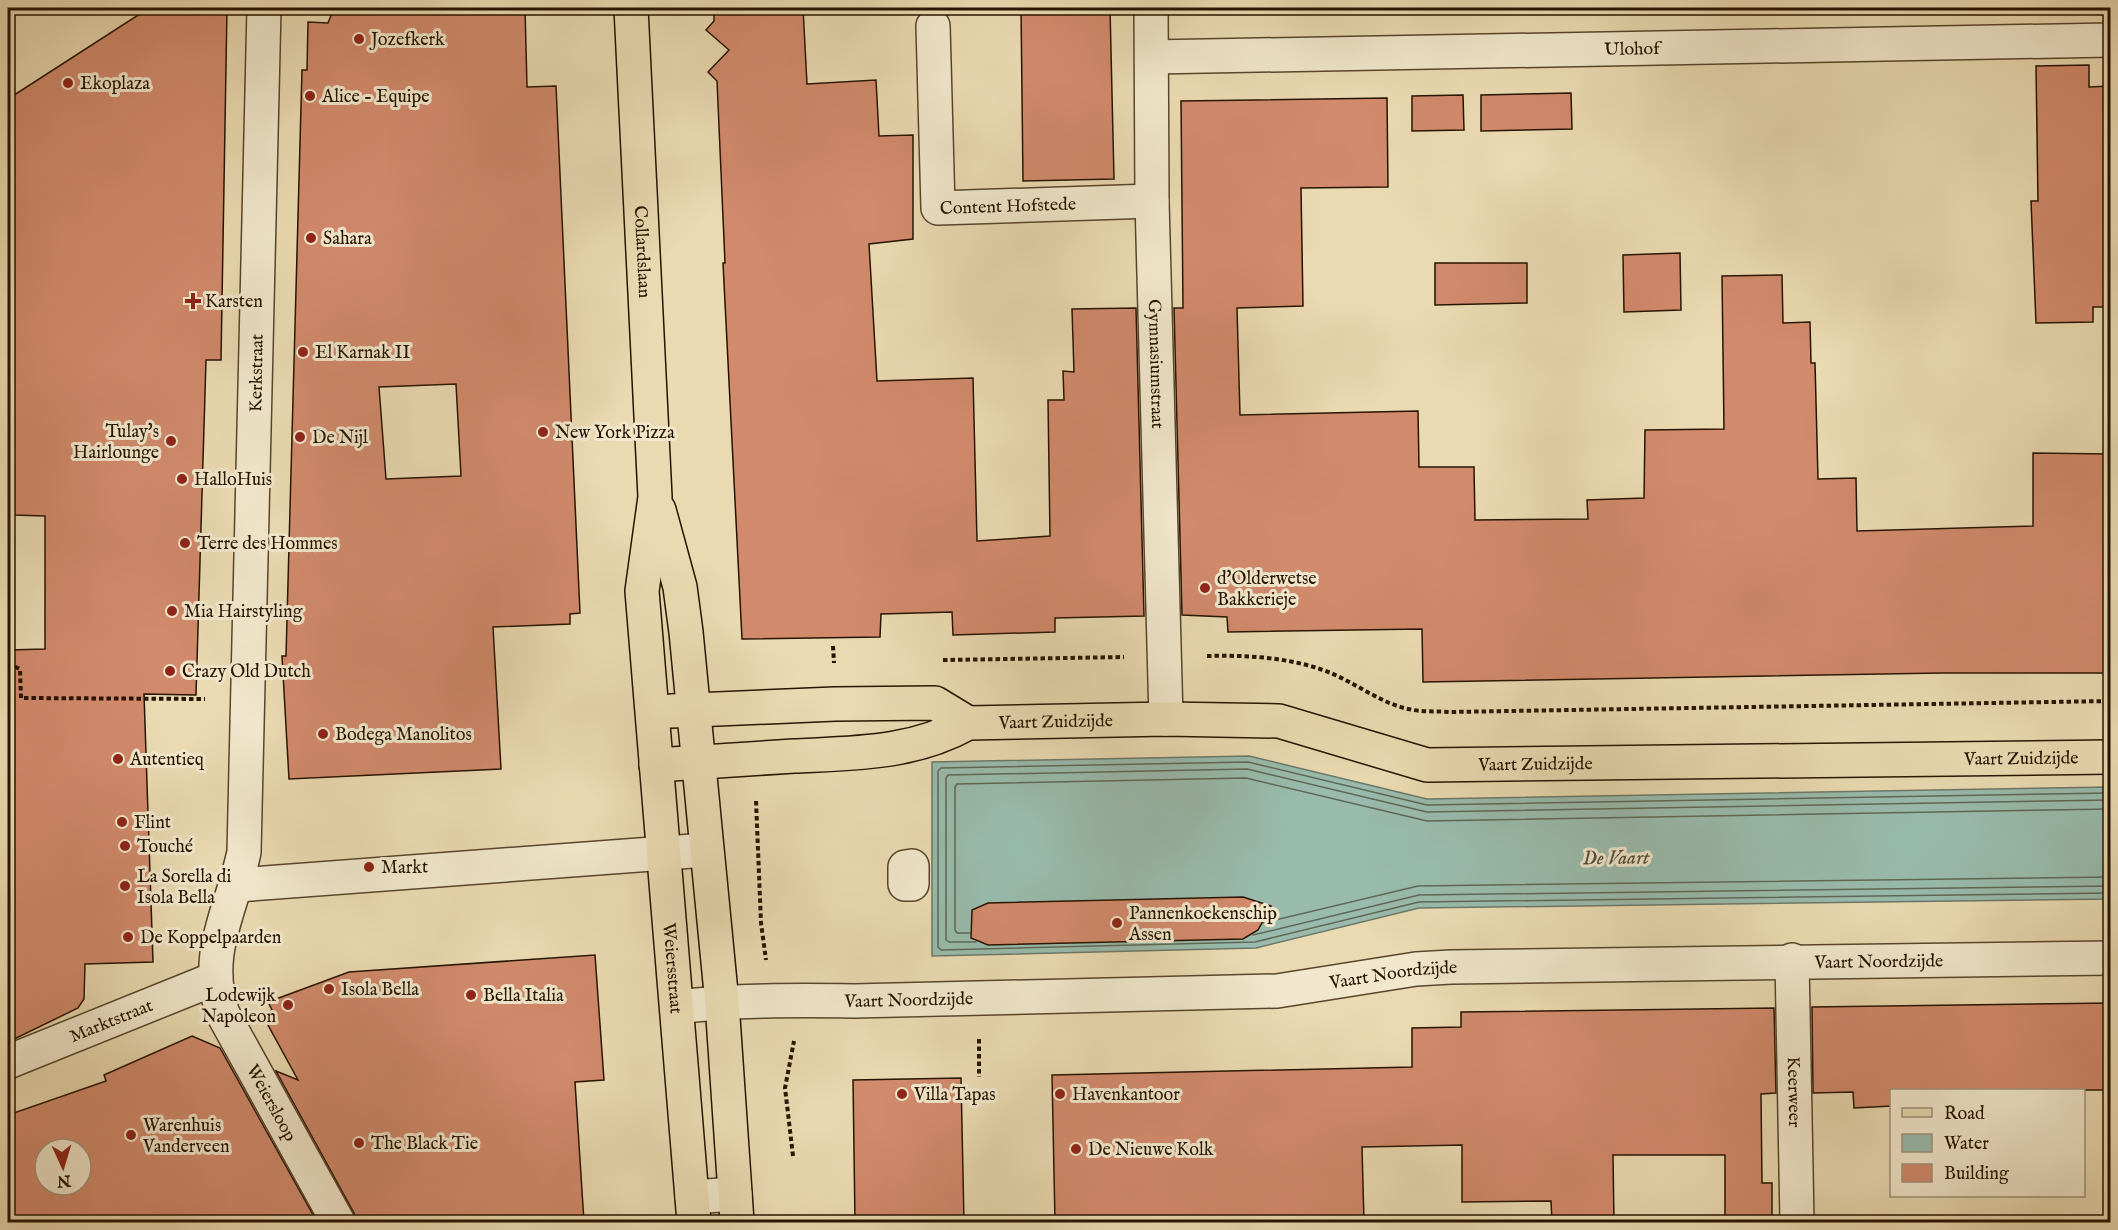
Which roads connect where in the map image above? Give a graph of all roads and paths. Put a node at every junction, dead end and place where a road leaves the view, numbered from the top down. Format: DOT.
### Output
graph roads {
  1 [pos="264,8"];
  2 [pos="631,8"];
  3 [pos="1151,8"];
  4 [pos="933,26"];
  5 [pos="2110,40"];
  6 [pos="1152,57"];
  7 [pos="1152,201"];
  8 [pos="655,497"];
  9 [pos="1164,657"];
  10 [pos="8,664"];
  11 [pos="248,699"];
  12 [pos="2110,700"];
  13 [pos="693,709"];
  14 [pos="652,713"];
  15 [pos="1166,719"];
  16 [pos="968,723"];
  17 [pos="2110,757"];
  18 [pos="699,761"];
  19 [pos="656,765"];
  20 [pos="706,850"];
  21 [pos="665,853"];
  22 [pos="237,885"];
  23 [pos="2110,958"];
  24 [pos="1792,960"];
  25 [pos="214,979"];
  26 [pos="804,1000"];
  27 [pos="722,1003"];
  28 [pos="677,1007"];
  29 [pos="8,1062"];
  30 [pos="793,1156"];
  31 [pos="736,1208"];
  32 [pos="693,1210"];
  33 [pos="338,1222"];
  34 [pos="1797,1222"];
  1 -- 11 [label="street, Kerkstraat"];
  2 -- 8 [label="main road, Collardslaan"];
  3 -- 6 [label="street, Gymnasiumstraat"];
  4 -- 7 [label="street, Content Hofstede"];
  5 -- 6 [label="street, Ulohof"];
  6 -- 7 [label="street, Gymnasiumstraat"];
  7 -- 9 [label="street, Gymnasiumstraat"];
  8 -- 13 [label="main road, Collardslaan"];
  8 -- 14 [label="main road, Collardslaan"];
  9 -- 12 [label="path"];
  9 -- 15 [label="street, Gymnasiumstraat"];
  10 -- 11 [label="path"];
  11 -- 22 [label="street"];
  13 -- 14 [label="main road"];
  13 -- 16 [label="main road"];
  13 -- 18 [label="main road, Collardslaan"];
  14 -- 19 [label="main road, Weiersstraat"];
  15 -- 16 [label="main road, Vaart Zuidzijde"];
  15 -- 17 [label="main road, Vaart Zuidzijde"];
  16 -- 18 [label="main road, Vaart Zuidzijde"];
  18 -- 19 [label="main road, Vaart Zuidzijde"];
  18 -- 20 [label="main road"];
  19 -- 21 [label="main road, Weiersstraat"];
  20 -- 21 [label="street"];
  20 -- 27 [label="main road"];
  21 -- 22 [label="street"];
  21 -- 28 [label="main road, Weiersstraat"];
  22 -- 25 [label="street"];
  23 -- 24 [label="street, Vaart Noordzijde"];
  24 -- 26 [label="street, Vaart Noordzijde"];
  24 -- 34 [label="street, Keerweer"];
  25 -- 29 [label="street, Marktstraat"];
  25 -- 33 [label="street, Weiersloop"];
  26 -- 27 [label="street, Vaart Noordzijde"];
  26 -- 30 [label="path"];
  27 -- 28 [label="street, Vaart Noordzijde"];
  27 -- 31 [label="main road"];
  28 -- 32 [label="main road, Weiersstraat"];
  31 -- 32 [label="street"];
}
